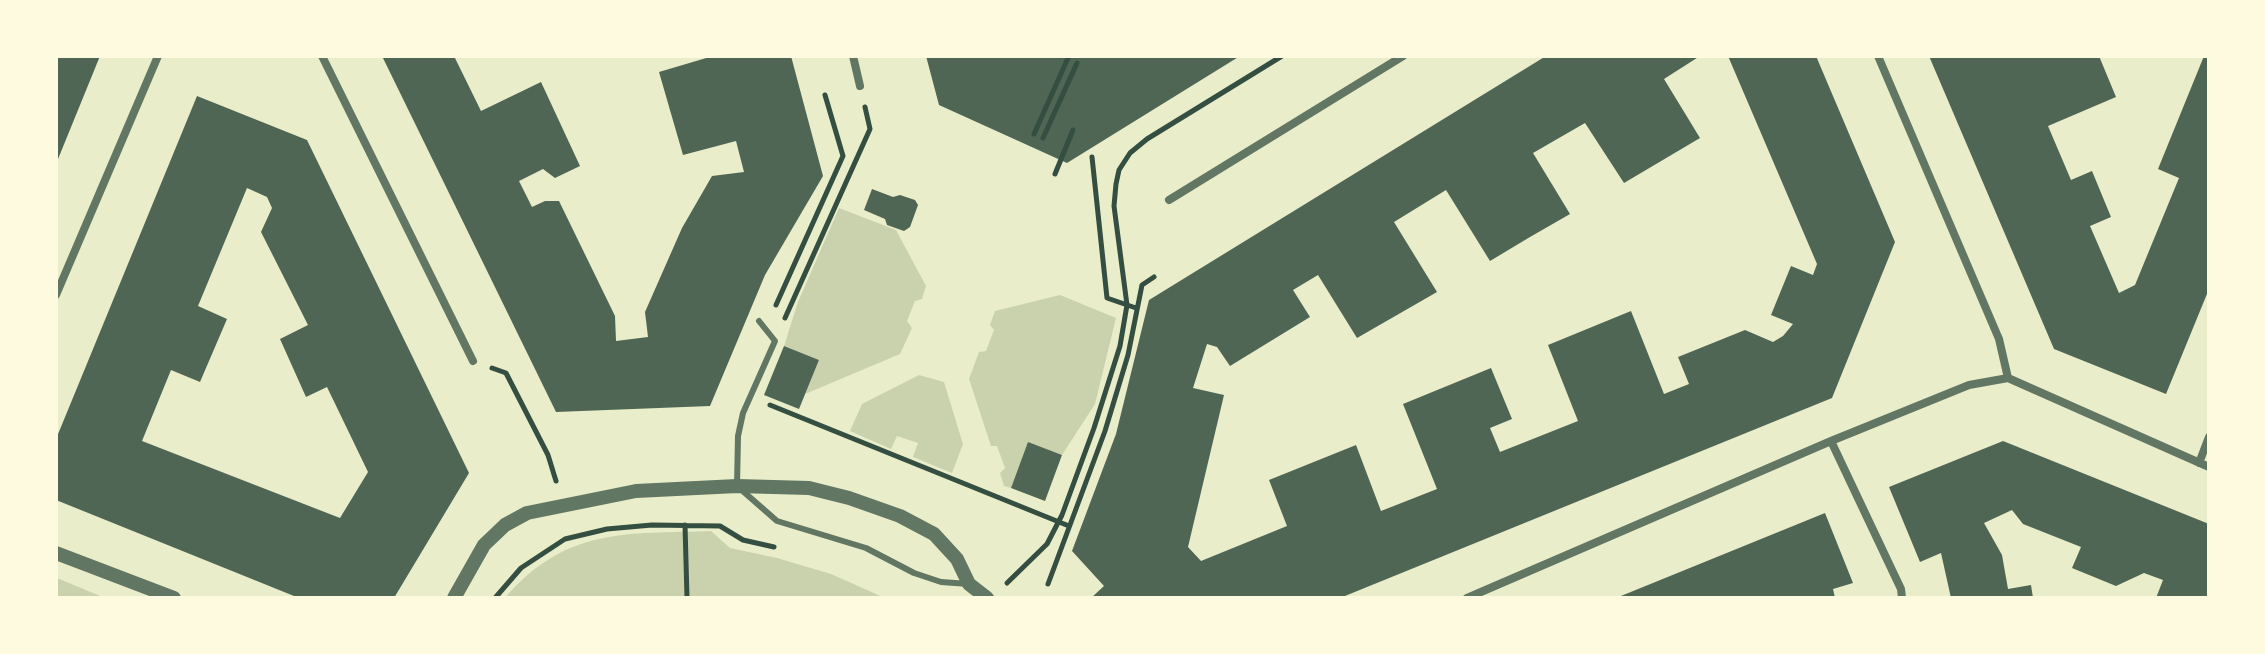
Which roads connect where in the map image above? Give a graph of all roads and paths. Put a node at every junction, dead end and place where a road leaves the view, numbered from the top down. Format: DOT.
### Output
graph roads {
  1 [pos="158,56"];
  2 [pos="322,56"];
  3 [pos="853,56"];
  4 [pos="1282,56"];
  5 [pos="1403,56"];
  6 [pos="1878,56"];
  7 [pos="1068,58"];
  8 [pos="1077,63"];
  9 [pos="860,86"];
  10 [pos="825,95"];
  11 [pos="1073,130"];
  12 [pos="1034,134"];
  13 [pos="1043,138"];
  14 [pos="1092,157"];
  15 [pos="1055,174"];
  16 [pos="1169,200"];
  17 [pos="1154,277"];
  18 [pos="56,295"];
  19 [pos="1127,305"];
  20 [pos="1136,308"];
  21 [pos="759,321"];
  22 [pos="765,329"];
  23 [pos="775,341"];
  24 [pos="473,361"];
  25 [pos="2008,378"];
  26 [pos="750,397"];
  27 [pos="2209,437"];
  28 [pos="1831,441"];
  29 [pos="2199,463"];
  30 [pos="2209,467"];
  31 [pos="737,486"];
  32 [pos="564,505"];
  33 [pos="1059,521"];
  34 [pos="685,525"];
  35 [pos="1069,526"];
  36 [pos="786,549"];
  37 [pos="56,553"];
  38 [pos="969,584"];
  39 [pos="1048,584"];
  40 [pos="1004,587"];
  41 [pos="174,598"];
  42 [pos="454,598"];
  43 [pos="495,598"];
  44 [pos="687,598"];
  45 [pos="987,598"];
  46 [pos="1467,598"];
  47 [pos="1902,598"];
  1 -- 18 [label="street"];
  2 -- 24 [label="street"];
  3 -- 9 [label="street"];
  4 -- 19 [label="path"];
  5 -- 16 [label="street"];
  6 -- 25 [label="street"];
  7 -- 12 [label="path"];
  8 -- 13 [label="path"];
  9 -- 23 [label="path"];
  10 -- 22 [label="path"];
  11 -- 15 [label="path"];
  14 -- 19 [label="path"];
  17 -- 20 [label="path"];
  19 -- 20 [label="path"];
  19 -- 33 [label="path"];
  20 -- 35 [label="path"];
  21 -- 22 [label="lane"];
  22 -- 23 [label="lane"];
  23 -- 26 [label="lane"];
  24 -- 32 [label="path"];
  25 -- 28 [label="street"];
  25 -- 29 [label="street"];
  26 -- 31 [label="lane"];
  26 -- 33 [label="path"];
  27 -- 29 [label="street"];
  28 -- 46 [label="street"];
  28 -- 47 [label="street"];
  29 -- 30 [label="street"];
  31 -- 32 [label="street"];
  31 -- 38 [label="lane"];
  31 -- 38 [label="street"];
  32 -- 42 [label="street"];
  33 -- 35 [label="path"];
  33 -- 40 [label="path"];
  34 -- 36 [label="path"];
  34 -- 43 [label="path"];
  34 -- 44 [label="path"];
  35 -- 39 [label="path"];
  37 -- 41 [label="street"];
  38 -- 45 [label="street"];
}
